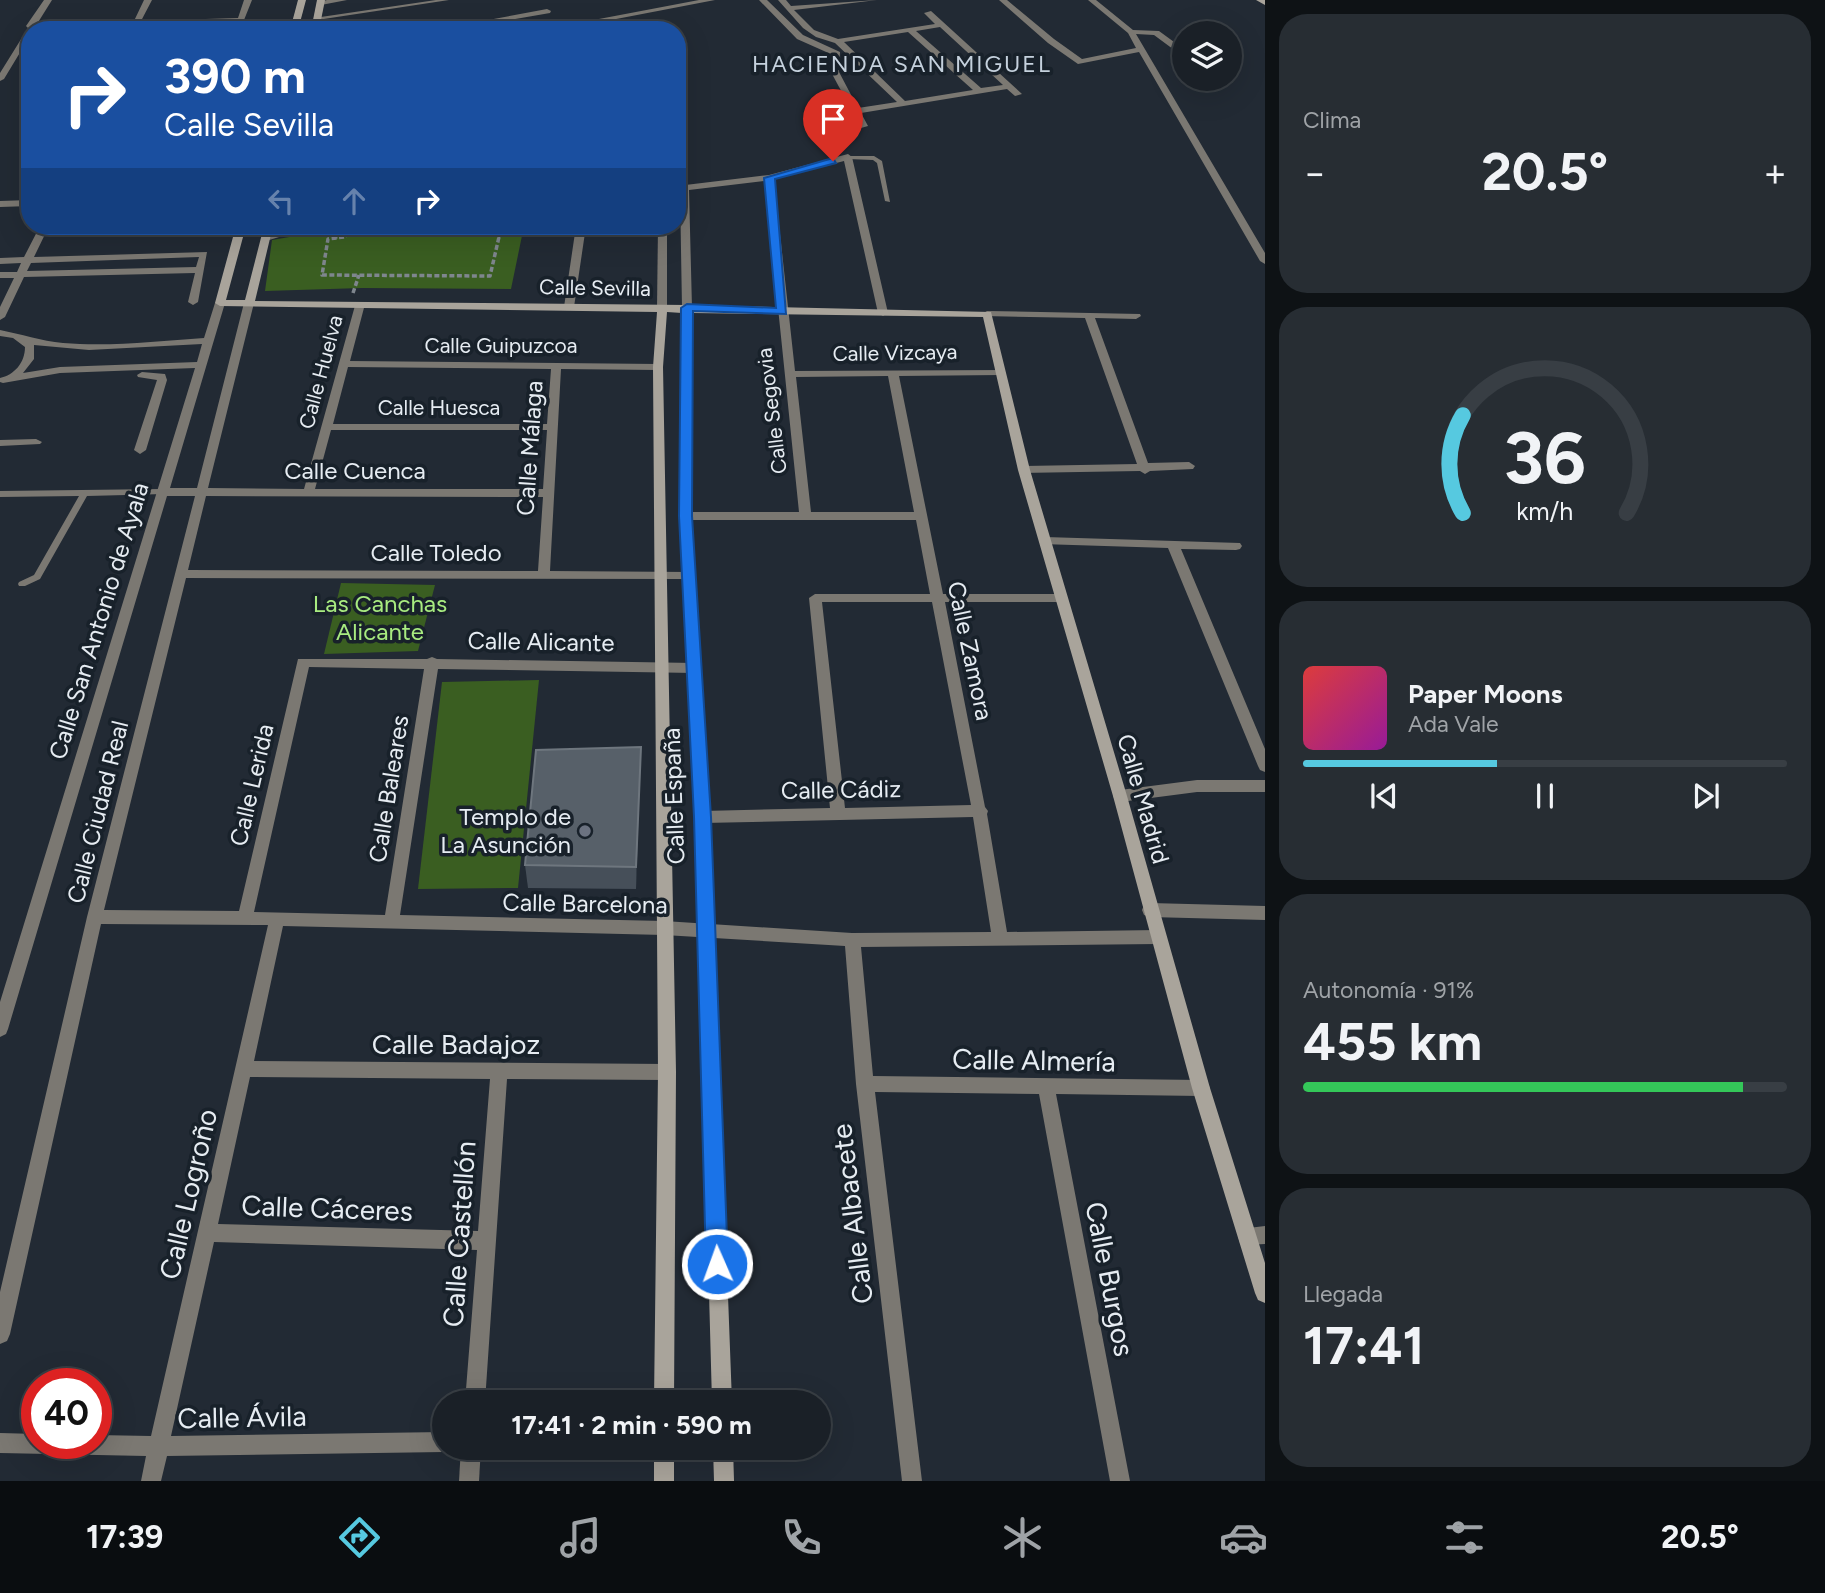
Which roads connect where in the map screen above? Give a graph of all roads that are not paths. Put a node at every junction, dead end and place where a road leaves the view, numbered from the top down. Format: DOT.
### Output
graph roads {
  1 [pos="48,0"];
  2 [pos="148,0"];
  3 [pos="248,0"];
  4 [pos="302,0"];
  5 [pos="343,0"];
  6 [pos="447,0"];
  7 [pos="712,0"];
  8 [pos="763,0"];
  9 [pos="782,0"];
  10 [pos="873,0"];
  11 [pos="1003,0"];
  12 [pos="1092,0"];
  13 [pos="1260,0"];
  14 [pos="321,1"];
  15 [pos="551,1"];
  16 [pos="1265,3"];
  17 [pos="789,8"];
  18 [pos="547,11"];
  19 [pos="928,13"];
  20 [pos="317,18"];
  21 [pos="240,20"];
  22 [pos="33,21"];
  23 [pos="138,21"];
  24 [pos="222,21"];
  25 [pos="296,21"];
  26 [pos="316,21"];
  27 [pos="490,21"];
  28 [pos="545,21"];
  29 [pos="594,21"];
  30 [pos="941,25"];
  31 [pos="910,30"];
  32 [pos="1131,32"];
  33 [pos="838,41"];
  34 [pos="21,42"];
  35 [pos="822,42"];
  36 [pos="1172,44"];
  37 [pos="1142,49"];
  38 [pos="850,52"];
  39 [pos="837,54"];
  40 [pos="0,79"];
  41 [pos="1009,86"];
  42 [pos="978,90"];
  43 [pos="1018,94"];
  44 [pos="903,103"];
  45 [pos="856,111"];
  46 [pos="864,126"];
  47 [pos="848,157"];
  48 [pos="769,178"];
  49 [pos="686,187"];
  50 [pos="888,201"];
  51 [pos="21,203"];
  52 [pos="0,204"];
  53 [pos="40,235"];
  54 [pos="239,235"];
  55 [pos="267,235"];
  56 [pos="277,235"];
  57 [pos="580,235"];
  58 [pos="662,235"];
  59 [pos="683,235"];
  60 [pos="266,238"];
  61 [pos="1261,246"];
  62 [pos="28,260"];
  63 [pos="0,261"];
  64 [pos="1265,261"];
  65 [pos="200,270"];
  66 [pos="0,275"];
  67 [pos="22,275"];
  68 [pos="193,302"];
  69 [pos="220,303"];
  70 [pos="249,303"];
  71 [pos="360,304"];
  72 [pos="569,307"];
  73 [pos="662,308"];
  74 [pos="687,308"];
  75 [pos="782,312"];
  76 [pos="883,313"];
  77 [pos="987,314"];
  78 [pos="2,315"];
  79 [pos="1089,316"];
  80 [pos="1136,316"];
  81 [pos="0,333"];
  82 [pos="20,337"];
  83 [pos="208,341"];
  84 [pos="176,342"];
  85 [pos="343,364"];
  86 [pos="201,365"];
  87 [pos="170,366"];
  88 [pos="556,366"];
  89 [pos="658,367"];
  90 [pos="82,369"];
  91 [pos="893,372"];
  92 [pos="1001,372"];
  93 [pos="789,374"];
  94 [pos="2,381"];
  95 [pos="326,427"];
  96 [pos="552,427"];
  97 [pos="0,443"];
  98 [pos="36,443"];
  99 [pos="139,450"];
  100 [pos="1189,466"];
  101 [pos="1024,470"];
  102 [pos="1145,470"];
  103 [pos="309,491"];
  104 [pos="162,492"];
  105 [pos="203,492"];
  106 [pos="84,493"];
  107 [pos="547,493"];
  108 [pos="0,494"];
  109 [pos="805,515"];
  110 [pos="686,516"];
  111 [pos="919,516"];
  112 [pos="1045,541"];
  113 [pos="1173,545"];
  114 [pos="1236,546"];
  115 [pos="182,574"];
  116 [pos="544,574"];
  117 [pos="661,576"];
  118 [pos="690,576"];
  119 [pos="22,584"];
  120 [pos="935,598"];
  121 [pos="1060,598"];
  122 [pos="303,662"];
  123 [pos="432,662"];
  124 [pos="664,667"];
  125 [pos="695,668"];
  126 [pos="1265,766"];
  127 [pos="1265,786"];
  128 [pos="1120,796"];
  129 [pos="981,811"];
  130 [pos="838,812"];
  131 [pos="703,817"];
  132 [pos="1150,910"];
  133 [pos="1265,913"];
  134 [pos="95,918"];
  135 [pos="245,918"];
  136 [pos="277,919"];
  137 [pos="391,923"];
  138 [pos="664,928"];
  139 [pos="705,932"];
  140 [pos="1158,937"];
  141 [pos="1000,939"];
  142 [pos="852,940"];
  143 [pos="0,1029"];
  144 [pos="245,1069"];
  145 [pos="499,1071"];
  146 [pos="667,1072"];
  147 [pos="865,1084"];
  148 [pos="1046,1086"];
  149 [pos="1202,1088"];
  150 [pos="208,1233"];
  151 [pos="1256,1235"];
  152 [pos="486,1241"];
  153 [pos="1265,1293"];
  154 [pos="0,1334"];
  155 [pos="476,1390"];
  156 [pos="664,1390"];
  157 [pos="722,1390"];
  158 [pos="432,1442"];
  159 [pos="0,1443"];
  160 [pos="21,1444"];
  161 [pos="112,1445"];
  162 [pos="160,1446"];
  163 [pos="470,1460"];
  164 [pos="664,1460"];
  165 [pos="723,1460"];
  166 [pos="151,1481"];
  167 [pos="469,1481"];
  168 [pos="664,1481"];
  169 [pos="724,1481"];
  170 [pos="912,1481"];
  171 [pos="1120,1481"];
  1 -- 22 [label="street"];
  2 -- 23 [label="street"];
  3 -- 21 [label="street"];
  4 -- 25 [label="street"];
  5 -- 14 [label="street"];
  6 -- 20 [label="lane"];
  7 -- 29 [label="street"];
  8 -- 35 [label="street"];
  9 -- 17 [label="street"];
  10 -- 17 [label="street"];
  11 -- 37 [label="street"];
  12 -- 32 [label="street"];
  13 -- 16 [label="street"];
  14 -- 20 [label="street"];
  15 -- 18 [label="street"];
  17 -- 35 [label="street"];
  18 -- 27 [label="street"];
  18 -- 28 [label="street"];
  19 -- 30 [label="street"];
  20 -- 26 [label="street"];
  21 -- 24 [label="street"];
  30 -- 31 [label="street"];
  30 -- 41 [label="street"];
  31 -- 33 [label="street"];
  31 -- 42 [label="street"];
  32 -- 36 [label="street"];
  32 -- 37 [label="street"];
  33 -- 35 [label="street"];
  33 -- 38 [label="street"];
  34 -- 40 [label="street"];
  35 -- 39 [label="street"];
  37 -- 61 [label="street"];
  38 -- 39 [label="street"];
  38 -- 44 [label="street"];
  39 -- 45 [label="street"];
  41 -- 42 [label="street"];
  41 -- 43 [label="street"];
  42 -- 44 [label="street"];
  44 -- 45 [label="street"];
  45 -- 46 [label="street"];
  47 -- 48 [label="street"];
  47 -- 50 [label="lane"];
  47 -- 76 [label="street"];
  48 -- 49 [label="street"];
  48 -- 75 [label="street, Calle Segovia"];
  51 -- 52 [label="street"];
  53 -- 62 [label="street"];
  54 -- 69 [label="street, Calle San Antonio de Ayala"];
  55 -- 60 [label="street"];
  56 -- 60 [label="street"];
  57 -- 72 [label="street"];
  58 -- 73 [label="street, Calle España"];
  59 -- 74 [label="street, Calle España"];
  60 -- 70 [label="street"];
  61 -- 64 [label="street"];
  62 -- 63 [label="street"];
  62 -- 65 [label="street"];
  62 -- 67 [label="street"];
  65 -- 67 [label="street"];
  65 -- 68 [label="street"];
  66 -- 67 [label="street"];
  67 -- 78 [label="street"];
  69 -- 70 [label="street, Calle Sevilla"];
  69 -- 83 [label="street, Calle San Antonio de Ayala"];
  70 -- 71 [label="street, Calle Sevilla"];
  70 -- 105 [label="street, Calle Ciudad Real"];
  71 -- 72 [label="street, Calle Sevilla"];
  71 -- 85 [label="street, Calle Huelva"];
  72 -- 73 [label="street, Calle Sevilla"];
  73 -- 74 [label="street, Calle Sevilla"];
  73 -- 89 [label="street, Calle España"];
  74 -- 75 [label="street, Calle Sevilla"];
  74 -- 110 [label="street, Calle España"];
  75 -- 76 [label="street, Calle Sevilla"];
  75 -- 93 [label="street, Calle Segovia"];
  76 -- 77 [label="street, Calle Sevilla"];
  77 -- 79 [label="street, Calle Sevilla"];
  77 -- 92 [label="street, Calle Madrid"];
  78 -- 82 [label="street"];
  79 -- 80 [label="street, Calle Sevilla"];
  79 -- 102 [label="street"];
  81 -- 82 [label="street"];
  82 -- 84 [label="street"];
  82 -- 94 [label="street"];
  83 -- 84 [label="street"];
  83 -- 86 [label="street, Calle San Antonio de Ayala"];
  84 -- 87 [label="street"];
  85 -- 88 [label="street, Calle Guipuzcoa"];
  85 -- 95 [label="street, Calle Huelva"];
  86 -- 87 [label="street"];
  86 -- 104 [label="street, Calle San Antonio de Ayala"];
  87 -- 90 [label="street"];
  88 -- 89 [label="street, Calle Guipuzcoa"];
  88 -- 96 [label="street, Calle Málaga"];
  89 -- 117 [label="street, Calle España"];
  90 -- 94 [label="street"];
  90 -- 99 [label="street"];
  91 -- 92 [label="street, Calle Vizcaya"];
  91 -- 93 [label="street, Calle Vizcaya"];
  91 -- 111 [label="street, Calle Zamora"];
  92 -- 101 [label="street, Calle Madrid"];
  93 -- 109 [label="street, Calle Segovia"];
  95 -- 96 [label="street, Calle Huesca"];
  95 -- 103 [label="street, Calle Huelva"];
  96 -- 107 [label="street, Calle Málaga"];
  97 -- 98 [label="street"];
  100 -- 102 [label="street"];
  101 -- 102 [label="street"];
  101 -- 112 [label="street, Calle Madrid"];
  103 -- 105 [label="street, Calle Cuenca"];
  103 -- 107 [label="street, Calle Cuenca"];
  104 -- 105 [label="street, Calle Cuenca"];
  104 -- 106 [label="lane"];
  104 -- 143 [label="street, Calle San Antonio de Ayala"];
  105 -- 115 [label="street, Calle Ciudad Real"];
  106 -- 108 [label="lane"];
  106 -- 119 [label="lane"];
  107 -- 116 [label="street, Calle Málaga"];
  109 -- 110 [label="street"];
  109 -- 111 [label="street"];
  110 -- 118 [label="street, Calle España"];
  111 -- 120 [label="street, Calle Zamora"];
  112 -- 113 [label="street"];
  112 -- 121 [label="street, Calle Madrid"];
  113 -- 114 [label="street"];
  113 -- 126 [label="street"];
  115 -- 116 [label="street, Calle Toledo"];
  115 -- 134 [label="street, Calle Ciudad Real"];
  116 -- 117 [label="street, Calle Toledo"];
  117 -- 118 [label="street, Calle Toledo"];
  117 -- 124 [label="street, Calle España"];
  118 -- 125 [label="street, Calle España"];
  120 -- 121 [label="street"];
  120 -- 129 [label="street, Calle Zamora"];
  120 -- 130 [label="street"];
  121 -- 128 [label="street, Calle Madrid"];
  122 -- 123 [label="street, Calle Alicante"];
  122 -- 135 [label="street, Calle Lerida"];
  123 -- 124 [label="street, Calle Alicante"];
  123 -- 137 [label="street, Calle Baleares"];
  124 -- 125 [label="street, Calle Alicante"];
  124 -- 138 [label="street, Calle España"];
  125 -- 131 [label="street, Calle España"];
  127 -- 128 [label="street"];
  128 -- 132 [label="street, Calle Madrid"];
  129 -- 130 [label="street, Calle Cádiz"];
  129 -- 141 [label="street, Calle Zamora"];
  130 -- 131 [label="street, Calle Cádiz"];
  131 -- 139 [label="street, Calle España"];
  132 -- 133 [label="street"];
  132 -- 140 [label="street, Calle Madrid"];
  134 -- 135 [label="street, Calle Barcelona"];
  134 -- 154 [label="street, Calle Ciudad Real"];
  135 -- 136 [label="street, Calle Barcelona"];
  136 -- 137 [label="street, Calle Barcelona"];
  136 -- 144 [label="street, Calle Logroño"];
  137 -- 138 [label="street, Calle Barcelona"];
  138 -- 139 [label="street, Calle Barcelona"];
  138 -- 146 [label="street, Calle España"];
  139 -- 142 [label="street, Calle Barcelona"];
  139 -- 157 [label="street, Calle España"];
  140 -- 141 [label="street, Calle Barcelona"];
  140 -- 149 [label="street, Calle Madrid"];
  141 -- 142 [label="street, Calle Barcelona"];
  142 -- 147 [label="street, Calle Albacete"];
  144 -- 145 [label="street, Calle Badajoz"];
  144 -- 150 [label="street, Calle Logroño"];
  145 -- 146 [label="street, Calle Badajoz"];
  145 -- 152 [label="street, Calle Castellón"];
  146 -- 156 [label="street, Calle España"];
  147 -- 148 [label="street, Calle Almería"];
  147 -- 170 [label="street, Calle Albacete"];
  148 -- 149 [label="street, Calle Almería"];
  148 -- 171 [label="street, Calle Burgos"];
  149 -- 151 [label="street, Calle Madrid"];
  150 -- 152 [label="street, Calle Cáceres"];
  150 -- 162 [label="street, Calle Logroño"];
  151 -- 153 [label="street, Calle Madrid"];
  152 -- 155 [label="street, Calle Castellón"];
  158 -- 162 [label="street, Calle Ávila"];
  159 -- 160 [label="street, Calle Ávila"];
  161 -- 162 [label="street, Calle Ávila"];
  162 -- 166 [label="street, Calle Logroño"];
  163 -- 167 [label="street"];
  164 -- 168 [label="street"];
  165 -- 169 [label="street"];
}
